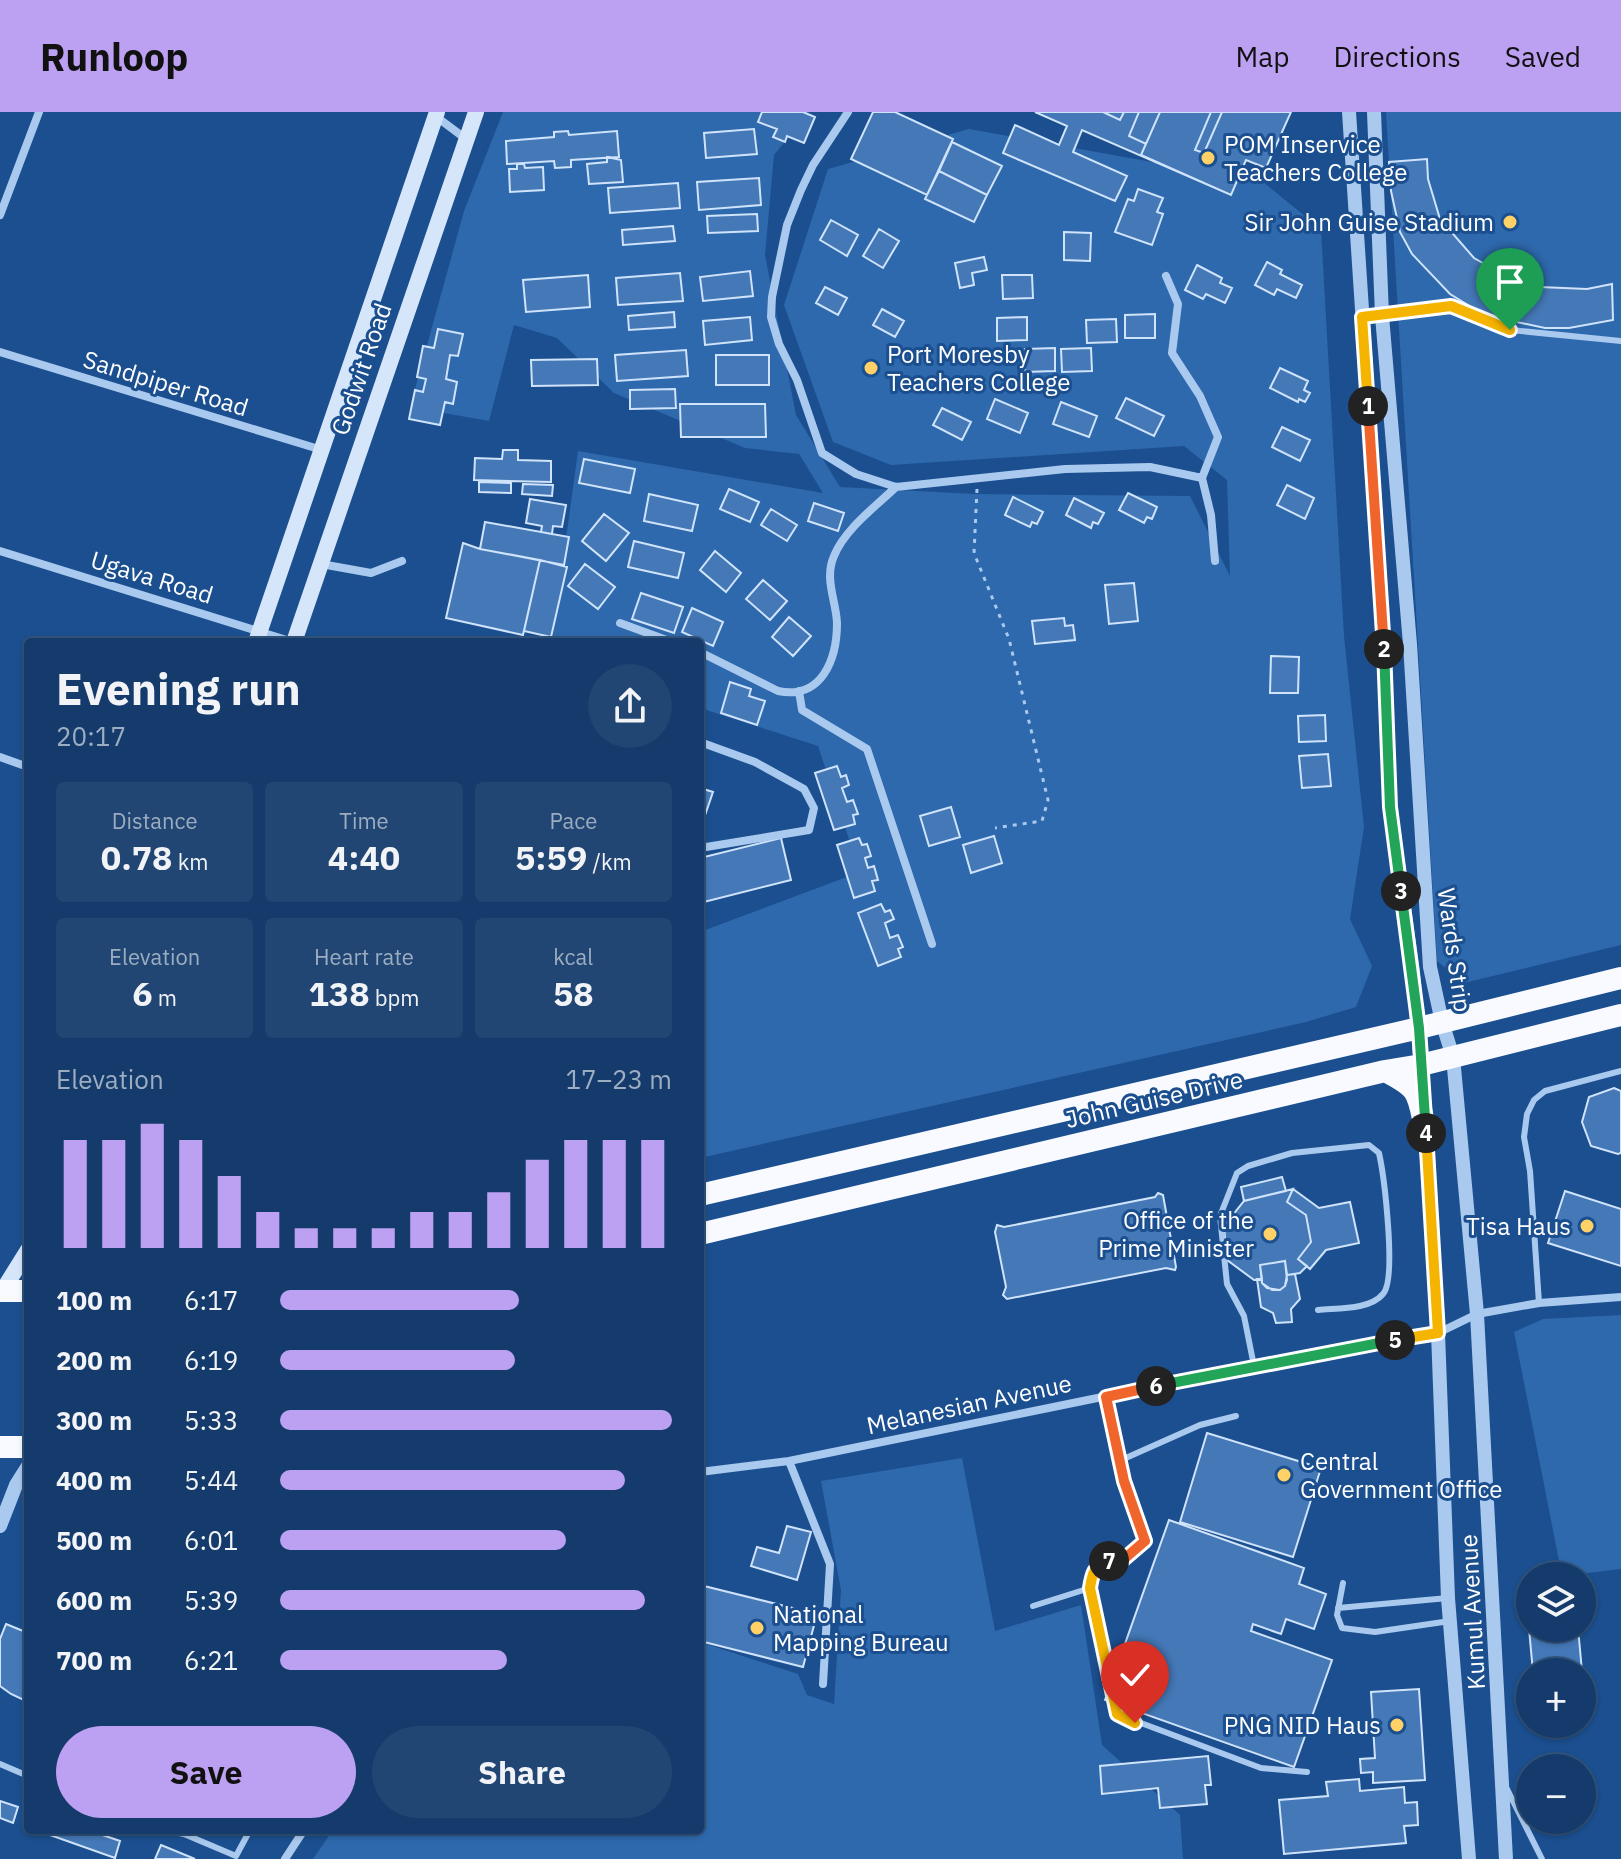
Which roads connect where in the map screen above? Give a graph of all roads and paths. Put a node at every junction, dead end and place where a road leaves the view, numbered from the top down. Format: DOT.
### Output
graph roads {
  1 [pos="39,112"];
  2 [pos="476,112"];
  3 [pos="848,112"];
  4 [pos="1349,112"];
  5 [pos="1374,112"];
  6 [pos="434,113"];
  7 [pos="466,139"];
  8 [pos="0,215"];
  9 [pos="1166,276"];
  10 [pos="1382,316"];
  11 [pos="1362,317"];
  12 [pos="1621,341"];
  13 [pos="0,352"];
  14 [pos="322,450"];
  15 [pos="978,477"];
  16 [pos="1202,478"];
  17 [pos="896,487"];
  18 [pos="0,551"];
  19 [pos="402,561"];
  20 [pos="1215,561"];
  21 [pos="320,564"];
  22 [pos="620,623"];
  23 [pos="258,637"];
  24 [pos="294,638"];
  25 [pos="661,638"];
  26 [pos="704,654"];
  27 [pos="799,691"];
  28 [pos="704,743"];
  29 [pos="0,757"];
  30 [pos="24,766"];
  31 [pos="995,828"];
  32 [pos="704,847"];
  33 [pos="932,944"];
  34 [pos="1621,978"];
  35 [pos="1621,1015"];
  36 [pos="1442,1022"];
  37 [pos="1419,1028"];
  38 [pos="1453,1057"];
  39 [pos="1421,1065"];
  40 [pos="1385,1071"];
  41 [pos="1621,1071"];
  42 [pos="1426,1133"];
  43 [pos="704,1194"];
  44 [pos="704,1233"];
  45 [pos="24,1256"];
  46 [pos="2,1290"];
  47 [pos="24,1291"];
  48 [pos="1621,1297"];
  49 [pos="1539,1303"];
  50 [pos="1318,1310"];
  51 [pos="1477,1314"];
  52 [pos="1438,1333"];
  53 [pos="1254,1366"];
  54 [pos="1106,1397"];
  55 [pos="1236,1416"];
  56 [pos="0,1447"];
  57 [pos="24,1447"];
  58 [pos="789,1461"];
  59 [pos="1119,1461"];
  60 [pos="24,1472"];
  61 [pos="704,1472"];
  62 [pos="0,1526"];
  63 [pos="1343,1583"];
  64 [pos="1090,1588"];
  65 [pos="1448,1598"];
  66 [pos="1033,1606"];
  67 [pos="1338,1608"];
  68 [pos="1450,1621"];
  69 [pos="823,1684"];
  70 [pos="0,1764"];
  71 [pos="1307,1772"];
  72 [pos="24,1774"];
  73 [pos="1504,1783"];
  74 [pos="184,1834"];
  75 [pos="248,1834"];
  76 [pos="301,1834"];
  77 [pos="285,1859"];
  78 [pos="1469,1859"];
  79 [pos="1506,1859"];
  80 [pos="1542,1859"];
  1 -- 8 [label="street"];
  2 -- 7 [label="main road, Godwit Road"];
  3 -- 17 [label="street"];
  4 -- 11 [label="street, Wards Strip"];
  5 -- 10 [label="street, Wards Strip"];
  6 -- 7 [label="street"];
  6 -- 14 [label="main road, Godwit Road"];
  7 -- 21 [label="main road, Godwit Road"];
  9 -- 16 [label="street"];
  10 -- 11 [label="lane"];
  10 -- 12 [label="lane"];
  10 -- 36 [label="street, Wards Strip"];
  11 -- 37 [label="street, Wards Strip"];
  13 -- 14 [label="street, Sandpiper Road"];
  14 -- 23 [label="main road, Godwit Road"];
  15 -- 16 [label="street"];
  15 -- 17 [label="street"];
  15 -- 31 [label="path"];
  16 -- 20 [label="street"];
  17 -- 27 [label="street"];
  18 -- 23 [label="street, Ugava Road"];
  19 -- 21 [label="street"];
  21 -- 24 [label="main road, Godwit Road"];
  22 -- 25 [label="street"];
  26 -- 27 [label="street"];
  27 -- 33 [label="street"];
  28 -- 32 [label="street"];
  29 -- 30 [label="street"];
  34 -- 36 [label="highway, John Guise Drive"];
  35 -- 38 [label="highway, John Guise Drive"];
  36 -- 37 [label="highway, John Guise Drive"];
  36 -- 38 [label="street, Wards Strip"];
  37 -- 39 [label="street, Wards Strip"];
  37 -- 43 [label="highway, John Guise Drive"];
  38 -- 39 [label="highway, John Guise Drive"];
  38 -- 51 [label="street, Wards Strip"];
  39 -- 40 [label="highway, John Guise Drive"];
  39 -- 42 [label="street, Wards Strip"];
  40 -- 42 [label="highway"];
  40 -- 44 [label="highway, John Guise Drive"];
  41 -- 49 [label="lane"];
  42 -- 52 [label="street, Wards Strip"];
  45 -- 46 [label="main road"];
  46 -- 47 [label="highway"];
  48 -- 49 [label="street, Melanesian Avenue"];
  49 -- 51 [label="street, Melanesian Avenue"];
  50 -- 53 [label="lane"];
  51 -- 52 [label="street, Melanesian Avenue"];
  51 -- 73 [label="street, Kumul Avenue"];
  52 -- 53 [label="street, Melanesian Avenue"];
  52 -- 65 [label="street, Kumul Avenue"];
  53 -- 54 [label="street, Melanesian Avenue"];
  54 -- 58 [label="street, Melanesian Avenue"];
  54 -- 59 [label="lane"];
  55 -- 59 [label="lane"];
  56 -- 57 [label="highway"];
  58 -- 61 [label="street, Melanesian Avenue"];
  58 -- 69 [label="street"];
  59 -- 64 [label="lane"];
  60 -- 62 [label="street"];
  63 -- 67 [label="lane"];
  64 -- 66 [label="lane"];
  64 -- 71 [label="lane"];
  65 -- 67 [label="lane"];
  65 -- 68 [label="street, Kumul Avenue"];
  67 -- 68 [label="lane"];
  68 -- 78 [label="street, Kumul Avenue"];
  70 -- 72 [label="lane"];
  73 -- 79 [label="street, Kumul Avenue"];
  73 -- 80 [label="lane"];
  74 -- 75 [label="lane"];
  76 -- 77 [label="street"];
}
